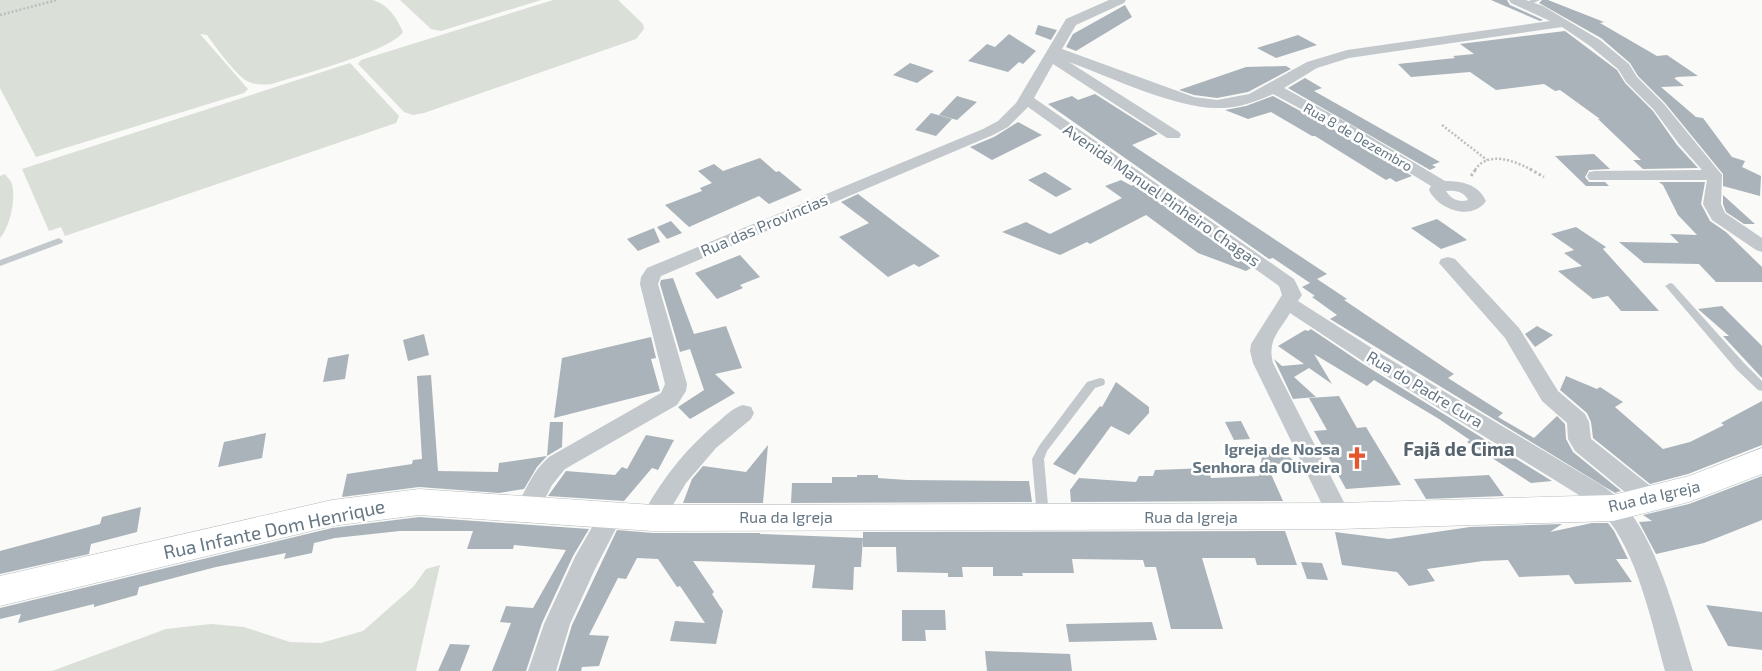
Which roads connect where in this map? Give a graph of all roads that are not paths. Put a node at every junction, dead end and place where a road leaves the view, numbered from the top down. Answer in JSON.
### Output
{"nodes":[{"id":1,"x":1120,"y":0,"type":"edge"},
{"id":2,"x":1526,"y":1,"type":"edge"},
{"id":3,"x":1564,"y":23,"type":"junction"},
{"id":4,"x":1052,"y":53,"type":"junction"},
{"id":5,"x":1273,"y":88,"type":"junction"},
{"id":6,"x":1026,"y":99,"type":"junction"},
{"id":7,"x":1173,"y":135,"type":"dead end"},
{"id":8,"x":1714,"y":175,"type":"junction"},
{"id":9,"x":1595,"y":176,"type":"dead end"},
{"id":10,"x":1448,"y":186,"type":"road end"},
{"id":11,"x":59,"y":242,"type":"dead end"},
{"id":12,"x":1762,"y":246,"type":"edge"},
{"id":13,"x":0,"y":263,"type":"edge"},
{"id":14,"x":1448,"y":264,"type":"dead end"},
{"id":15,"x":1670,"y":286,"type":"dead end"},
{"id":16,"x":1290,"y":299,"type":"junction"},
{"id":17,"x":1100,"y":382,"type":"dead end"},
{"id":18,"x":1762,"y":387,"type":"edge"},
{"id":19,"x":743,"y":413,"type":"dead end"},
{"id":20,"x":1762,"y":460,"type":"edge"},
{"id":21,"x":1651,"y":500,"type":"junction"},
{"id":22,"x":528,"y":508,"type":"junction"},
{"id":23,"x":1613,"y":508,"type":"junction"},
{"id":24,"x":611,"y":515,"type":"junction"},
{"id":25,"x":1339,"y":516,"type":"junction"},
{"id":26,"x":1043,"y":517,"type":"junction"},
{"id":27,"x":653,"y":518,"type":"junction"},
{"id":28,"x":0,"y":591,"type":"edge"},
{"id":29,"x":542,"y":671,"type":"edge"},
{"id":30,"x":1679,"y":671,"type":"edge"}],
"edges":[{"from":1,"to":4,"type":"street","name":"Rua das Provincias"},
{"from":2,"to":3,"type":"street"},
{"from":3,"to":5,"type":"street"},
{"from":3,"to":8,"type":"street"},
{"from":4,"to":5,"type":"street"},
{"from":4,"to":6,"type":"street","name":"Rua das Provincias"},
{"from":4,"to":7,"type":"street"},
{"from":5,"to":10,"type":"street","name":"Rua 8 de Dezembro"},
{"from":6,"to":16,"type":"street","name":"Avenida Manuel Pinheiro Chagas"},
{"from":6,"to":22,"type":"street","name":"Rua das Provincias"},
{"from":8,"to":9,"type":"street"},
{"from":8,"to":12,"type":"street"},
{"from":11,"to":13,"type":"lane"},
{"from":14,"to":21,"type":"street"},
{"from":15,"to":18,"type":"lane"},
{"from":16,"to":23,"type":"street","name":"Rua do Padre Cura"},
{"from":16,"to":25,"type":"street"},
{"from":17,"to":26,"type":"lane"},
{"from":19,"to":27,"type":"street"},
{"from":20,"to":21,"type":"street","name":"Rua da Igreja"},
{"from":21,"to":23,"type":"street","name":"Rua da Igreja"},
{"from":22,"to":24,"type":"street","name":"Rua Infante Dom Henrique"},
{"from":22,"to":28,"type":"street","name":"Rua Infante Dom Henrique"},
{"from":23,"to":25,"type":"street","name":"Rua da Igreja"},
{"from":23,"to":30,"type":"street","name":"Rua do Padre Cura"},
{"from":24,"to":27,"type":"street","name":"Rua da Igreja"},
{"from":24,"to":29,"type":"street"},
{"from":25,"to":26,"type":"street","name":"Rua da Igreja"},
{"from":26,"to":27,"type":"street","name":"Rua da Igreja"}]}
